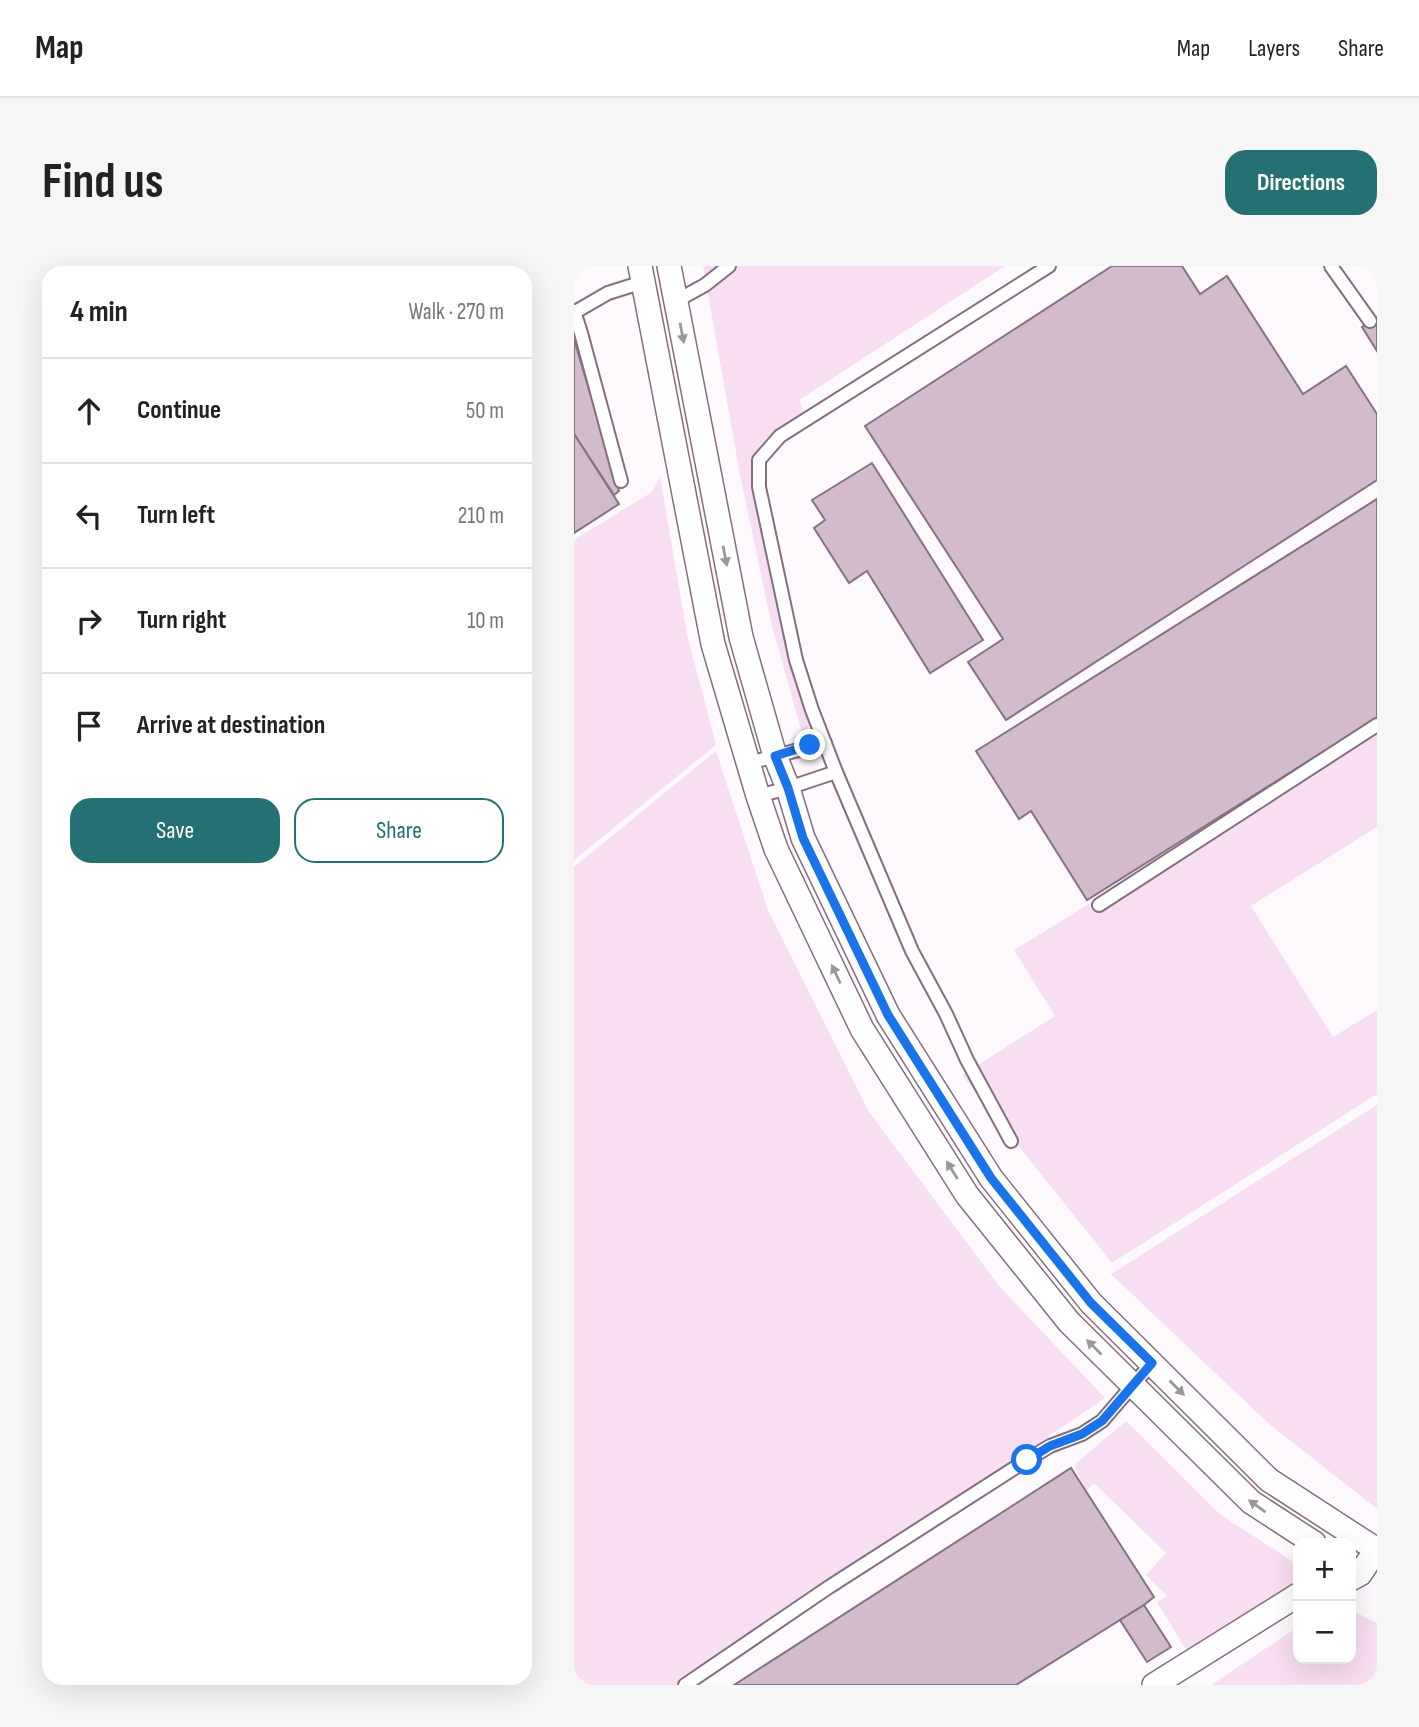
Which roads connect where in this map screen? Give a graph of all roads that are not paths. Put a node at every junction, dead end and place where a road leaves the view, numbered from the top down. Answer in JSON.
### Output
{"nodes":[{"id":1,"x":669,"y":266,"type":"edge"},
{"id":2,"x":729,"y":266,"type":"edge"},
{"id":3,"x":1049,"y":266,"type":"edge"},
{"id":4,"x":1331,"y":266,"type":"edge"},
{"id":5,"x":642,"y":274,"type":"edge"},
{"id":6,"x":676,"y":301,"type":"junction"},
{"id":7,"x":574,"y":311,"type":"edge"},
{"id":8,"x":1370,"y":321,"type":"dead end"},
{"id":9,"x":621,"y":481,"type":"dead end"},
{"id":10,"x":1377,"y":725,"type":"edge"},
{"id":11,"x":825,"y":743,"type":"junction"},
{"id":12,"x":775,"y":756,"type":"junction"},
{"id":13,"x":748,"y":763,"type":"junction"},
{"id":14,"x":835,"y":772,"type":"junction"},
{"id":15,"x":788,"y":788,"type":"junction"},
{"id":16,"x":758,"y":796,"type":"junction"},
{"id":17,"x":1099,"y":905,"type":"dead end"},
{"id":18,"x":1011,"y":1141,"type":"dead end"},
{"id":19,"x":1152,"y":1363,"type":"junction"},
{"id":20,"x":1132,"y":1386,"type":"junction"},
{"id":21,"x":1306,"y":1538,"type":"edge"},
{"id":22,"x":1363,"y":1563,"type":"edge"},
{"id":23,"x":1293,"y":1598,"type":"edge"},
{"id":24,"x":1293,"y":1615,"type":"edge"},
{"id":25,"x":685,"y":1685,"type":"edge"},
{"id":26,"x":1154,"y":1685,"type":"edge"},
{"id":27,"x":1182,"y":1685,"type":"edge"}],
"edges":[{"from":1,"to":6,"type":"street"},
{"from":2,"to":6,"type":"lane"},
{"from":3,"to":11,"type":"lane"},
{"from":4,"to":8,"type":"lane"},
{"from":5,"to":7,"type":"lane"},
{"from":5,"to":13,"type":"street"},
{"from":6,"to":12,"type":"street","one_way":true},
{"from":7,"to":9,"type":"lane"},
{"from":10,"to":17,"type":"lane"},
{"from":11,"to":12,"type":"lane"},
{"from":11,"to":14,"type":"lane"},
{"from":12,"to":13,"type":"lane"},
{"from":12,"to":15,"type":"street"},
{"from":13,"to":16,"type":"street"},
{"from":14,"to":15,"type":"lane"},
{"from":14,"to":18,"type":"lane"},
{"from":15,"to":16,"type":"lane"},
{"from":15,"to":19,"type":"street"},
{"from":20,"to":16,"type":"street","one_way":true},
{"from":19,"to":20,"type":"lane"},
{"from":19,"to":22,"type":"street","one_way":true},
{"from":21,"to":20,"type":"street","one_way":true},
{"from":20,"to":25,"type":"lane"},
{"from":23,"to":26,"type":"street"},
{"from":24,"to":27,"type":"street"}]}
